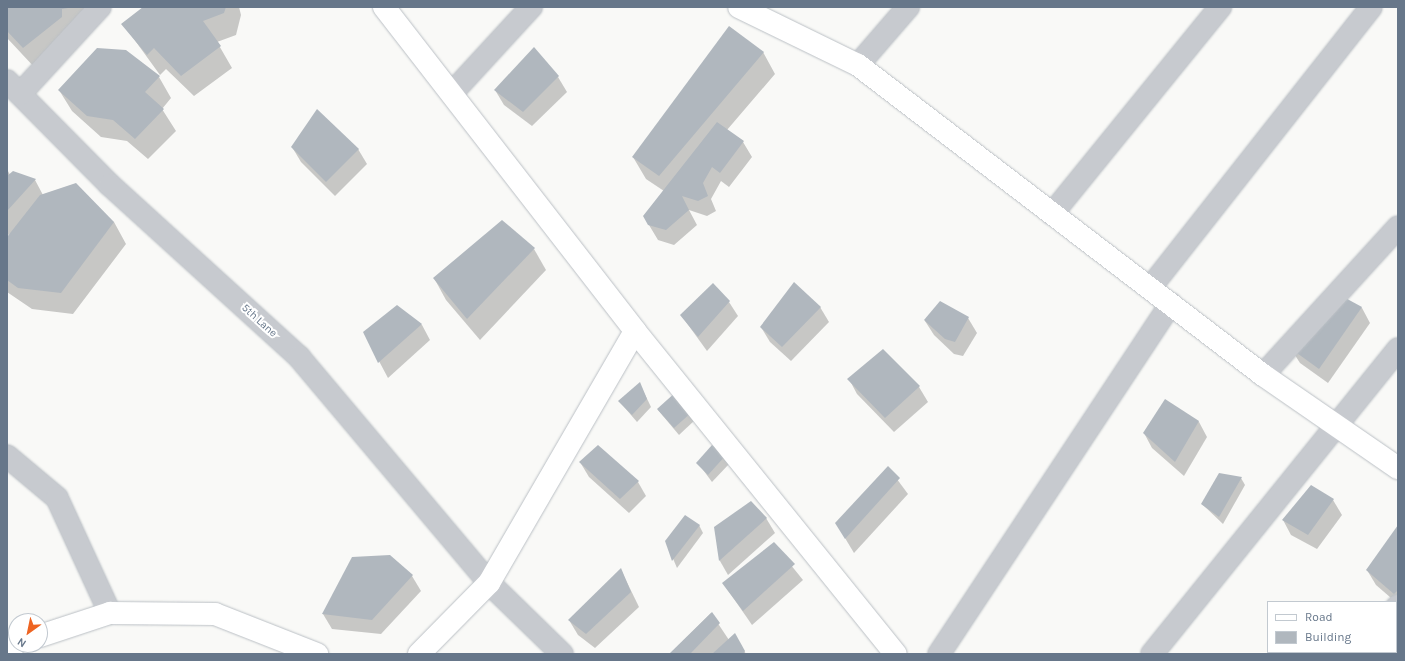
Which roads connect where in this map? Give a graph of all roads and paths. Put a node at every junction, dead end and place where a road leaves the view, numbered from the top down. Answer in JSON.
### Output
{"nodes":[{"id":1,"x":100,"y":7,"type":"edge"},
{"id":2,"x":384,"y":7,"type":"edge"},
{"id":3,"x":531,"y":7,"type":"edge"},
{"id":4,"x":739,"y":7,"type":"edge"},
{"id":5,"x":908,"y":7,"type":"edge"},
{"id":6,"x":1220,"y":7,"type":"edge"},
{"id":7,"x":1371,"y":7,"type":"edge"},
{"id":8,"x":858,"y":65,"type":"junction"},
{"id":9,"x":13,"y":87,"type":"edge"},
{"id":10,"x":452,"y":93,"type":"junction"},
{"id":11,"x":1052,"y":214,"type":"junction"},
{"id":12,"x":1398,"y":227,"type":"edge"},
{"id":13,"x":1150,"y":288,"type":"junction"},
{"id":14,"x":1171,"y":304,"type":"junction"},
{"id":15,"x":635,"y":331,"type":"junction"},
{"id":16,"x":1398,"y":349,"type":"edge"},
{"id":17,"x":1263,"y":375,"type":"junction"},
{"id":18,"x":1336,"y":423,"type":"junction"},
{"id":19,"x":7,"y":456,"type":"edge"},
{"id":20,"x":1398,"y":468,"type":"edge"},
{"id":21,"x":489,"y":583,"type":"junction"},
{"id":22,"x":110,"y":612,"type":"junction"},
{"id":23,"x":48,"y":633,"type":"edge"},
{"id":24,"x":317,"y":654,"type":"edge"},
{"id":25,"x":419,"y":654,"type":"edge"},
{"id":26,"x":562,"y":654,"type":"edge"},
{"id":27,"x":896,"y":654,"type":"edge"},
{"id":28,"x":939,"y":654,"type":"edge"},
{"id":29,"x":1152,"y":654,"type":"edge"}],
"edges":[{"from":1,"to":9,"type":"street"},
{"from":2,"to":10,"type":"street"},
{"from":3,"to":10,"type":"street"},
{"from":4,"to":8,"type":"street"},
{"from":5,"to":8,"type":"street"},
{"from":6,"to":11,"type":"street"},
{"from":7,"to":13,"type":"street"},
{"from":8,"to":11,"type":"street"},
{"from":9,"to":21,"type":"street","name":"5th Lane"},
{"from":10,"to":15,"type":"street"},
{"from":11,"to":13,"type":"street"},
{"from":12,"to":17,"type":"street"},
{"from":13,"to":14,"type":"street"},
{"from":14,"to":17,"type":"street"},
{"from":14,"to":28,"type":"street"},
{"from":15,"to":21,"type":"street"},
{"from":15,"to":27,"type":"street"},
{"from":16,"to":18,"type":"street"},
{"from":17,"to":18,"type":"street"},
{"from":18,"to":20,"type":"street"},
{"from":18,"to":29,"type":"street"},
{"from":19,"to":22,"type":"street"},
{"from":21,"to":25,"type":"street"},
{"from":21,"to":26,"type":"street","name":"5th Lane"},
{"from":22,"to":23,"type":"street"},
{"from":22,"to":24,"type":"street"}]}
